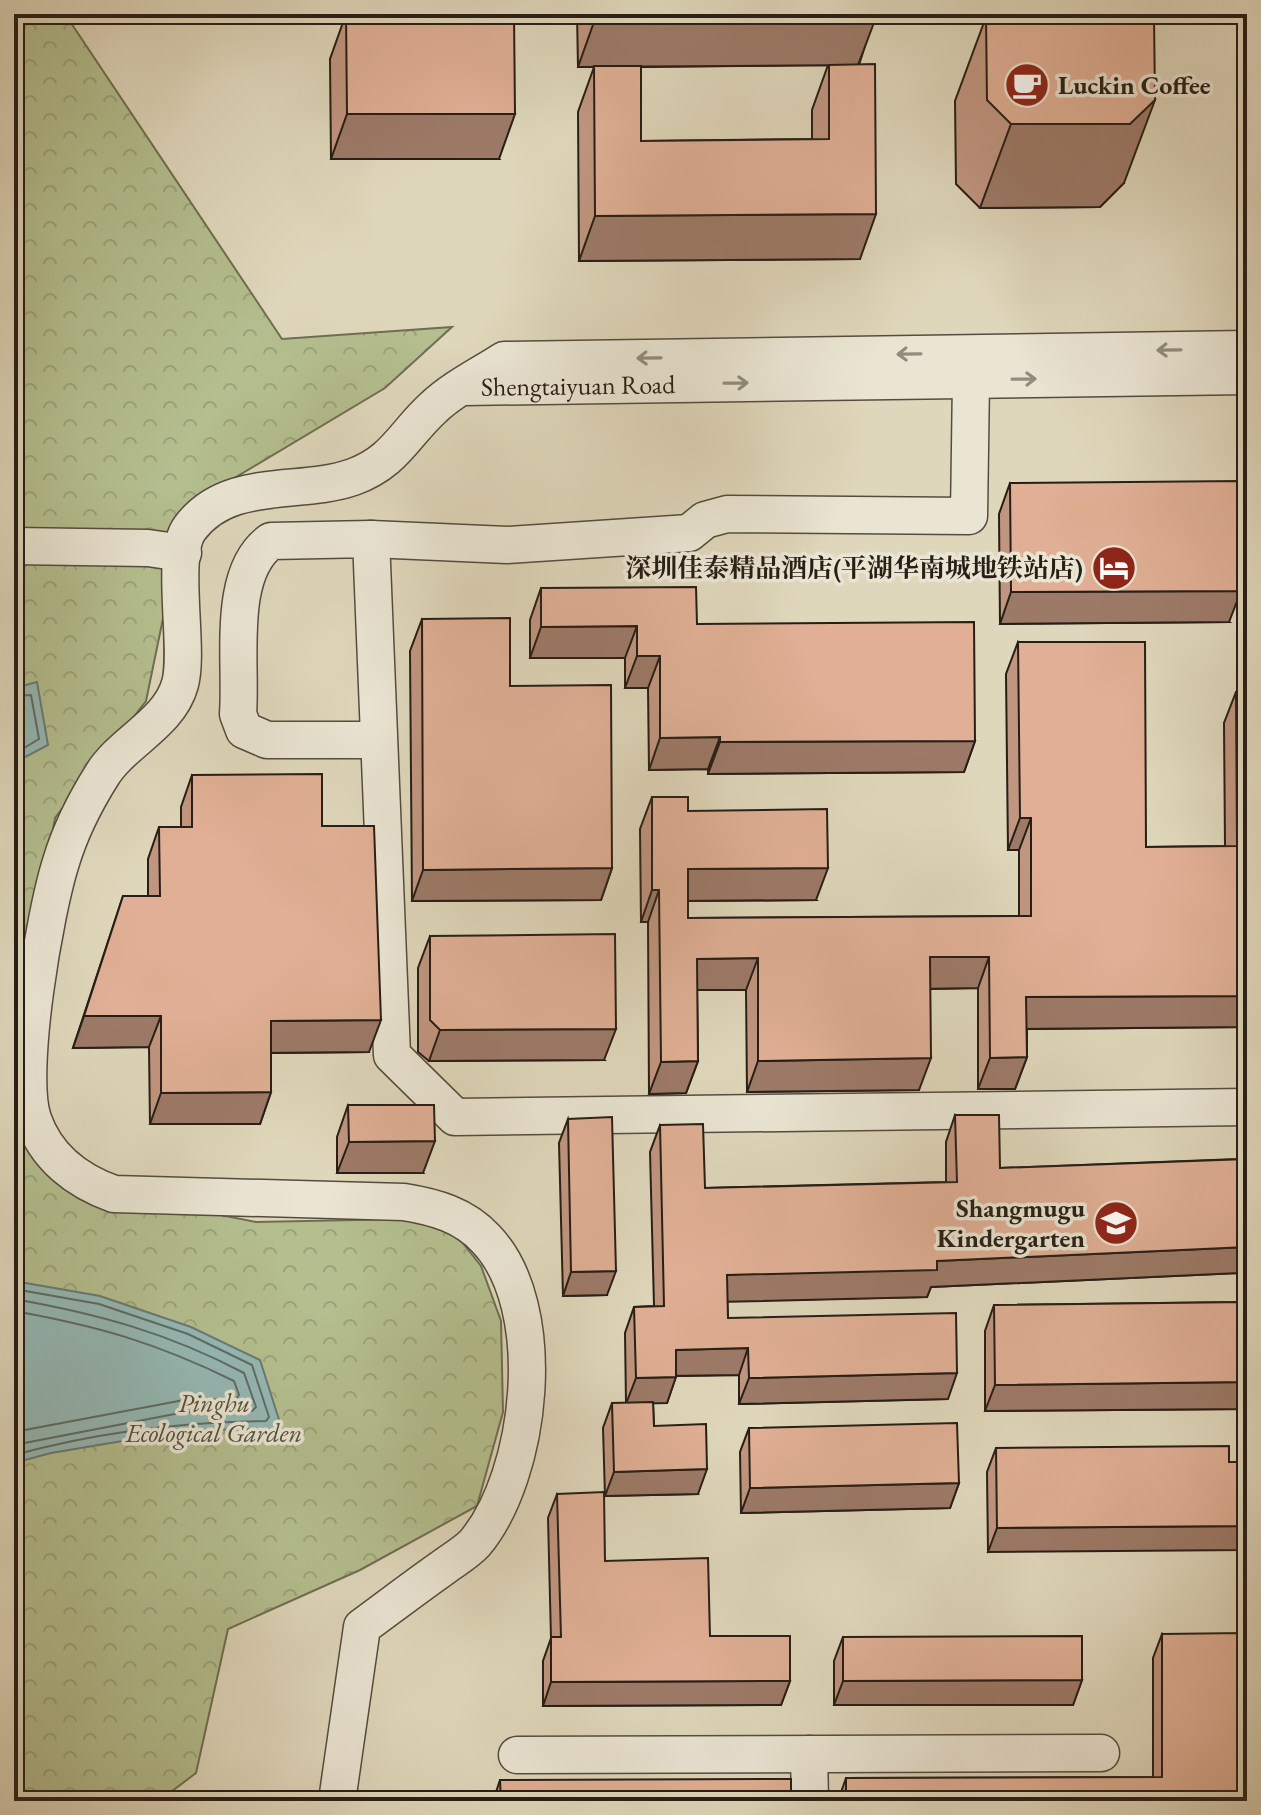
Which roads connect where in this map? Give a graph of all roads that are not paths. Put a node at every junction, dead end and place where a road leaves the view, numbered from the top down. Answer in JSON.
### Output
{"nodes":[{"id":1,"x":1247,"y":349,"type":"edge"},
{"id":2,"x":1247,"y":376,"type":"edge"},
{"id":3,"x":971,"y":380,"type":"junction"},
{"id":4,"x":462,"y":387,"type":"junction"},
{"id":5,"x":371,"y":539,"type":"junction"},
{"id":6,"x":14,"y":546,"type":"edge"},
{"id":7,"x":183,"y":553,"type":"junction"},
{"id":8,"x":378,"y":740,"type":"junction"},
{"id":9,"x":1247,"y":1107,"type":"edge"},
{"id":10,"x":1101,"y":1753,"type":"dead end"},
{"id":11,"x":809,"y":1754,"type":"junction"},
{"id":12,"x":517,"y":1755,"type":"dead end"},
{"id":13,"x":337,"y":1801,"type":"edge"},
{"id":14,"x":810,"y":1801,"type":"edge"}],
"edges":[{"from":1,"to":4,"type":"street","name":"Shengtaiyuan Road","one_way":true},
{"from":3,"to":2,"type":"street","name":"Shengtaiyuan Road","one_way":true},
{"from":4,"to":3,"type":"street","name":"Shengtaiyuan Road","one_way":true},
{"from":3,"to":5,"type":"street"},
{"from":4,"to":7,"type":"street"},
{"from":5,"to":8,"type":"street"},
{"from":5,"to":8,"type":"street"},
{"from":6,"to":7,"type":"street"},
{"from":7,"to":13,"type":"street"},
{"from":8,"to":9,"type":"street"},
{"from":10,"to":11,"type":"street"},
{"from":11,"to":12,"type":"street"},
{"from":11,"to":14,"type":"street"}]}
